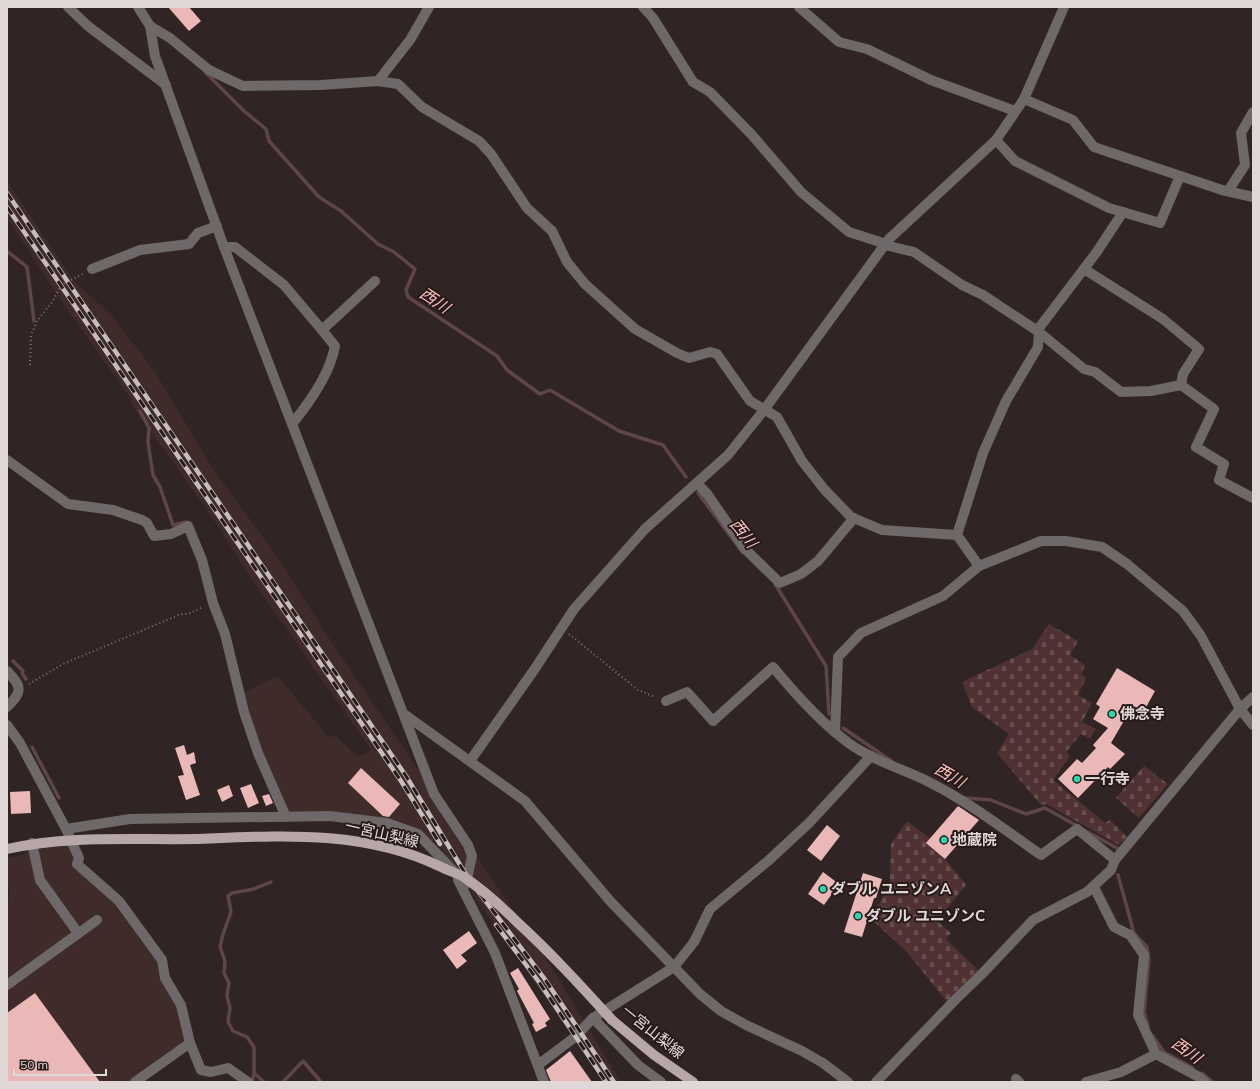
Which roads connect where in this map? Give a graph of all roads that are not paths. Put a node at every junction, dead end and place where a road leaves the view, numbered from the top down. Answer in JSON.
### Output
{"nodes":[{"id":1,"x":68,"y":7,"type":"edge"},
{"id":2,"x":138,"y":7,"type":"edge"},
{"id":3,"x":430,"y":7,"type":"edge"},
{"id":4,"x":643,"y":7,"type":"edge"},
{"id":5,"x":799,"y":7,"type":"edge"},
{"id":6,"x":1064,"y":7,"type":"edge"},
{"id":7,"x":150,"y":26,"type":"junction"},
{"id":8,"x":378,"y":81,"type":"junction"},
{"id":9,"x":166,"y":85,"type":"junction"},
{"id":10,"x":1024,"y":99,"type":"junction"},
{"id":11,"x":1015,"y":111,"type":"junction"},
{"id":12,"x":1253,"y":112,"type":"edge"},
{"id":13,"x":996,"y":140,"type":"junction"},
{"id":14,"x":1180,"y":176,"type":"junction"},
{"id":15,"x":1228,"y":191,"type":"junction"},
{"id":16,"x":1253,"y":197,"type":"edge"},
{"id":17,"x":1123,"y":212,"type":"junction"},
{"id":18,"x":217,"y":226,"type":"junction"},
{"id":19,"x":885,"y":245,"type":"junction"},
{"id":20,"x":224,"y":247,"type":"junction"},
{"id":21,"x":92,"y":269,"type":"road end"},
{"id":22,"x":1084,"y":269,"type":"junction"},
{"id":23,"x":375,"y":281,"type":"dead end"},
{"id":24,"x":322,"y":330,"type":"junction"},
{"id":25,"x":1039,"y":332,"type":"junction"},
{"id":26,"x":1181,"y":385,"type":"junction"},
{"id":27,"x":764,"y":410,"type":"junction"},
{"id":28,"x":292,"y":424,"type":"junction"},
{"id":29,"x":7,"y":460,"type":"edge"},
{"id":30,"x":697,"y":483,"type":"junction"},
{"id":31,"x":1253,"y":498,"type":"edge"},
{"id":32,"x":854,"y":518,"type":"junction"},
{"id":33,"x":957,"y":535,"type":"junction"},
{"id":34,"x":979,"y":566,"type":"junction"},
{"id":35,"x":7,"y":670,"type":"edge"},
{"id":36,"x":1253,"y":697,"type":"edge"},
{"id":37,"x":666,"y":701,"type":"road end"},
{"id":38,"x":7,"y":707,"type":"edge"},
{"id":39,"x":1240,"y":708,"type":"junction"},
{"id":40,"x":404,"y":714,"type":"junction"},
{"id":41,"x":7,"y":725,"type":"edge"},
{"id":42,"x":1253,"y":725,"type":"edge"},
{"id":43,"x":835,"y":732,"type":"junction"},
{"id":44,"x":872,"y":756,"type":"junction"},
{"id":45,"x":470,"y":761,"type":"junction"},
{"id":46,"x":286,"y":817,"type":"junction"},
{"id":47,"x":63,"y":825,"type":"junction"},
{"id":48,"x":71,"y":840,"type":"junction"},
{"id":49,"x":32,"y":843,"type":"junction"},
{"id":50,"x":7,"y":849,"type":"edge"},
{"id":51,"x":1115,"y":860,"type":"junction"},
{"id":52,"x":455,"y":874,"type":"junction"},
{"id":53,"x":1094,"y":887,"type":"junction"},
{"id":54,"x":97,"y":920,"type":"dead end"},
{"id":55,"x":78,"y":933,"type":"junction"},
{"id":56,"x":674,"y":967,"type":"junction"},
{"id":57,"x":7,"y":985,"type":"edge"},
{"id":58,"x":593,"y":1018,"type":"junction"},
{"id":59,"x":190,"y":1043,"type":"junction"},
{"id":60,"x":1156,"y":1054,"type":"junction"},
{"id":61,"x":538,"y":1065,"type":"junction"},
{"id":62,"x":1121,"y":1072,"type":"junction"},
{"id":63,"x":540,"y":1080,"type":"edge"},
{"id":64,"x":135,"y":1082,"type":"edge"},
{"id":65,"x":248,"y":1082,"type":"edge"},
{"id":66,"x":661,"y":1082,"type":"edge"},
{"id":67,"x":693,"y":1082,"type":"edge"},
{"id":68,"x":848,"y":1082,"type":"edge"},
{"id":69,"x":876,"y":1082,"type":"edge"},
{"id":70,"x":1086,"y":1082,"type":"edge"},
{"id":71,"x":1125,"y":1082,"type":"edge"},
{"id":72,"x":1205,"y":1082,"type":"edge"}],
"edges":[{"from":1,"to":9,"type":"street"},
{"from":2,"to":7,"type":"street"},
{"from":3,"to":8,"type":"street"},
{"from":4,"to":19,"type":"street"},
{"from":5,"to":11,"type":"street"},
{"from":6,"to":10,"type":"street"},
{"from":7,"to":8,"type":"street"},
{"from":7,"to":9,"type":"street"},
{"from":8,"to":27,"type":"street"},
{"from":9,"to":18,"type":"street"},
{"from":10,"to":11,"type":"street"},
{"from":10,"to":14,"type":"street"},
{"from":11,"to":13,"type":"street"},
{"from":12,"to":15,"type":"street"},
{"from":13,"to":17,"type":"street"},
{"from":13,"to":19,"type":"street"},
{"from":14,"to":15,"type":"street"},
{"from":14,"to":17,"type":"street"},
{"from":15,"to":16,"type":"street"},
{"from":17,"to":22,"type":"street"},
{"from":18,"to":20,"type":"street"},
{"from":18,"to":21,"type":"street"},
{"from":19,"to":25,"type":"street"},
{"from":19,"to":27,"type":"street"},
{"from":20,"to":24,"type":"street"},
{"from":20,"to":28,"type":"street"},
{"from":22,"to":25,"type":"street"},
{"from":22,"to":26,"type":"street"},
{"from":23,"to":24,"type":"street"},
{"from":24,"to":28,"type":"street"},
{"from":25,"to":26,"type":"street"},
{"from":25,"to":33,"type":"street"},
{"from":26,"to":31,"type":"street"},
{"from":27,"to":30,"type":"street"},
{"from":27,"to":32,"type":"street"},
{"from":28,"to":40,"type":"street"},
{"from":29,"to":46,"type":"street"},
{"from":30,"to":32,"type":"street"},
{"from":30,"to":45,"type":"street"},
{"from":32,"to":33,"type":"street"},
{"from":33,"to":34,"type":"street"},
{"from":34,"to":39,"type":"street"},
{"from":34,"to":43,"type":"street"},
{"from":35,"to":38,"type":"street"},
{"from":36,"to":39,"type":"street"},
{"from":37,"to":43,"type":"street"},
{"from":39,"to":42,"type":"street"},
{"from":39,"to":51,"type":"street"},
{"from":40,"to":45,"type":"street"},
{"from":40,"to":52,"type":"street"},
{"from":41,"to":47,"type":"street"},
{"from":43,"to":44,"type":"street"},
{"from":44,"to":51,"type":"street"},
{"from":44,"to":56,"type":"street"},
{"from":45,"to":56,"type":"street"},
{"from":46,"to":47,"type":"street"},
{"from":46,"to":52,"type":"street"},
{"from":47,"to":48,"type":"street"},
{"from":48,"to":49,"type":"main road","name":"一宮山梨線"},
{"from":48,"to":59,"type":"street"},
{"from":48,"to":67,"type":"main road","name":"一宮山梨線","bridge":true},
{"from":49,"to":50,"type":"main road","name":"一宮山梨線"},
{"from":49,"to":55,"type":"street"},
{"from":51,"to":53,"type":"street"},
{"from":52,"to":61,"type":"street"},
{"from":53,"to":60,"type":"street"},
{"from":53,"to":69,"type":"street"},
{"from":54,"to":55,"type":"street"},
{"from":55,"to":57,"type":"street"},
{"from":56,"to":58,"type":"street"},
{"from":56,"to":68,"type":"street"},
{"from":58,"to":61,"type":"street"},
{"from":58,"to":66,"type":"street"},
{"from":59,"to":64,"type":"street"},
{"from":59,"to":65,"type":"street"},
{"from":60,"to":62,"type":"street"},
{"from":60,"to":72,"type":"street"},
{"from":61,"to":63,"type":"street"},
{"from":62,"to":70,"type":"street"},
{"from":62,"to":71,"type":"street"}]}
